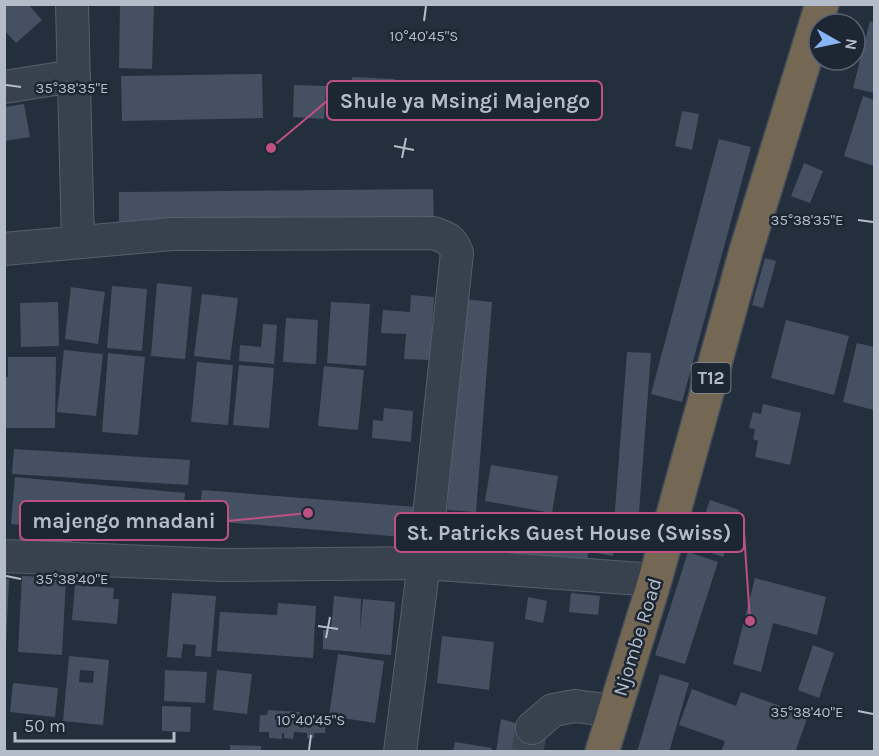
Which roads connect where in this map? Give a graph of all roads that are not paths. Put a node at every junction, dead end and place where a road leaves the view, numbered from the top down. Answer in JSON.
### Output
{"nodes":[{"id":1,"x":72,"y":4,"type":"edge"},
{"id":2,"x":822,"y":4,"type":"edge"},
{"id":3,"x":74,"y":76,"type":"junction"},
{"id":4,"x":4,"y":87,"type":"edge"},
{"id":5,"x":78,"y":241,"type":"junction"},
{"id":6,"x":4,"y":249,"type":"edge"},
{"id":7,"x":4,"y":556,"type":"edge"},
{"id":8,"x":424,"y":563,"type":"junction"},
{"id":9,"x":655,"y":580,"type":"junction"},
{"id":10,"x":614,"y":711,"type":"junction"},
{"id":11,"x":532,"y":728,"type":"tunnel mouth"},
{"id":12,"x":400,"y":752,"type":"edge"},
{"id":13,"x":602,"y":752,"type":"edge"}],
"edges":[{"from":1,"to":3,"type":"street"},
{"from":2,"to":9,"type":"highway","name":"Njombe Road","number":"T12"},
{"from":3,"to":4,"type":"street"},
{"from":3,"to":5,"type":"street"},
{"from":5,"to":6,"type":"street"},
{"from":5,"to":8,"type":"street"},
{"from":7,"to":8,"type":"street"},
{"from":8,"to":9,"type":"street"},
{"from":8,"to":12,"type":"street"},
{"from":9,"to":10,"type":"highway","name":"Njombe Road","number":"T12"},
{"from":10,"to":11,"type":"street"},
{"from":10,"to":13,"type":"highway","name":"Njombe Road","number":"T12"}]}
